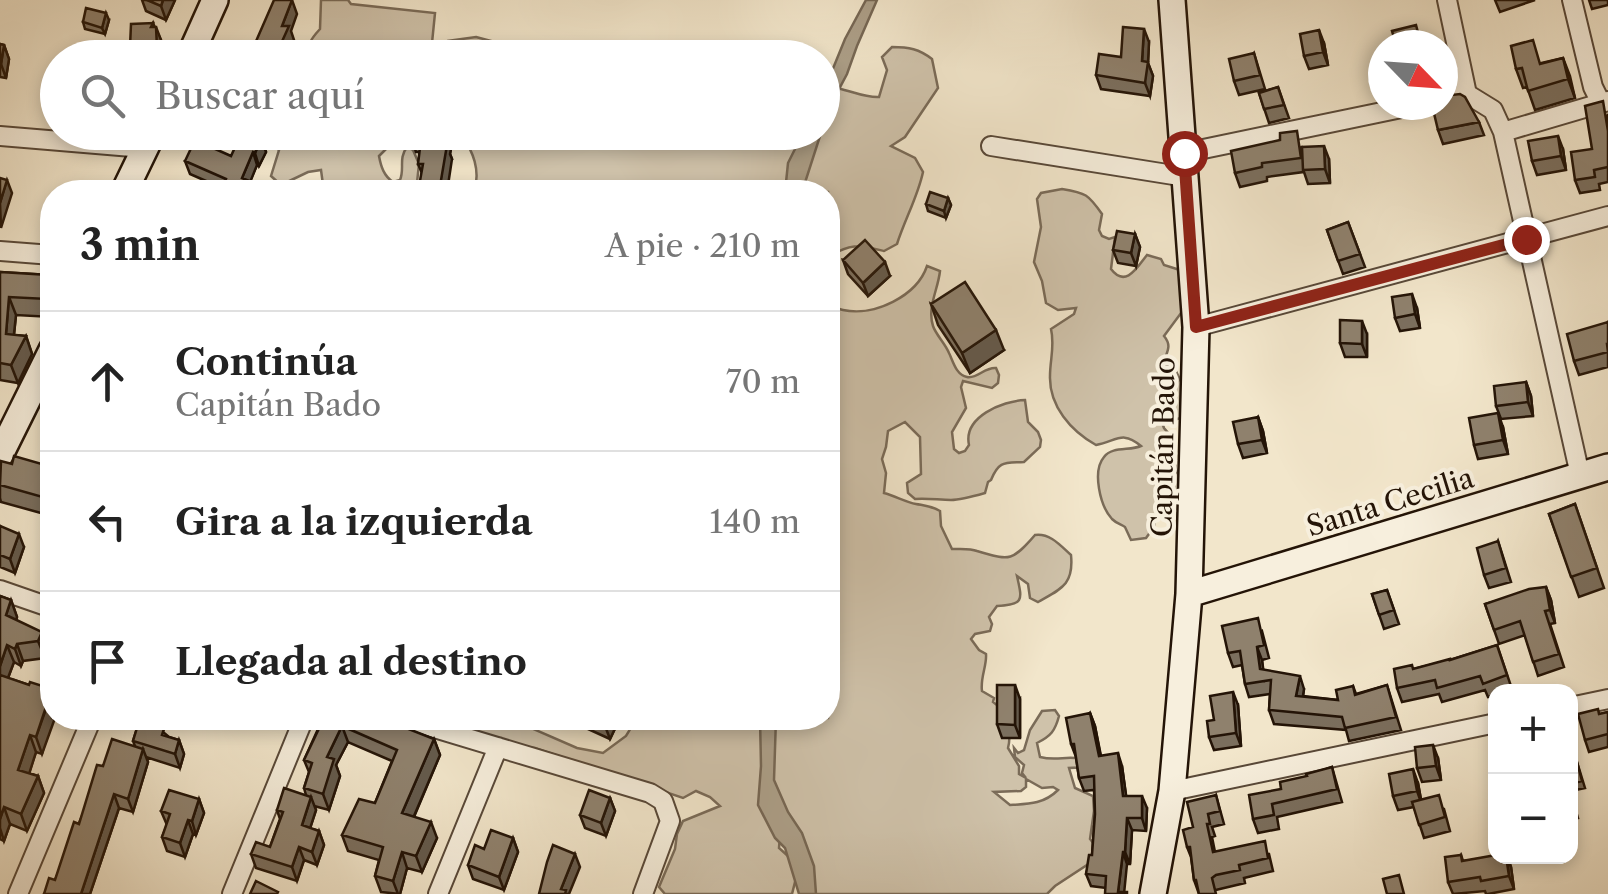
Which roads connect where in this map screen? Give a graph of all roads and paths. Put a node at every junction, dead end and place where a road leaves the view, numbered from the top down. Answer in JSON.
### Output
{"nodes":[{"id":1,"x":216,"y":0,"type":"edge"},
{"id":2,"x":1172,"y":0,"type":"edge"},
{"id":3,"x":1448,"y":0,"type":"edge"},
{"id":4,"x":1572,"y":0,"type":"edge"},
{"id":5,"x":197,"y":40,"type":"edge"},
{"id":6,"x":1467,"y":94,"type":"junction"},
{"id":7,"x":1458,"y":96,"type":"edge"},
{"id":8,"x":1605,"y":102,"type":"edge"},
{"id":9,"x":1368,"y":117,"type":"edge"},
{"id":10,"x":1504,"y":132,"type":"junction"},
{"id":11,"x":0,"y":136,"type":"edge"},
{"id":12,"x":40,"y":137,"type":"edge"},
{"id":13,"x":991,"y":146,"type":"dead end"},
{"id":14,"x":143,"y":150,"type":"edge"},
{"id":15,"x":1185,"y":165,"type":"junction"},
{"id":16,"x":130,"y":180,"type":"edge"},
{"id":17,"x":1608,"y":216,"type":"edge"},
{"id":18,"x":1526,"y":239,"type":"junction"},
{"id":19,"x":0,"y":251,"type":"edge"},
{"id":20,"x":40,"y":254,"type":"edge"},
{"id":21,"x":1196,"y":327,"type":"junction"},
{"id":22,"x":40,"y":370,"type":"edge"},
{"id":23,"x":9,"y":423,"type":"edge"},
{"id":24,"x":0,"y":454,"type":"edge"},
{"id":25,"x":1608,"y":467,"type":"edge"},
{"id":26,"x":1580,"y":476,"type":"junction"},
{"id":27,"x":0,"y":590,"type":"edge"},
{"id":28,"x":1189,"y":594,"type":"junction"},
{"id":29,"x":40,"y":604,"type":"edge"},
{"id":30,"x":1608,"y":699,"type":"edge"},
{"id":31,"x":1578,"y":705,"type":"edge"},
{"id":32,"x":1488,"y":724,"type":"edge"},
{"id":33,"x":87,"y":730,"type":"edge"},
{"id":34,"x":299,"y":730,"type":"edge"},
{"id":35,"x":441,"y":730,"type":"edge"},
{"id":36,"x":498,"y":747,"type":"junction"},
{"id":37,"x":1172,"y":791,"type":"junction"},
{"id":38,"x":18,"y":894,"type":"edge"},
{"id":39,"x":232,"y":894,"type":"edge"},
{"id":40,"x":438,"y":894,"type":"edge"},
{"id":41,"x":643,"y":894,"type":"edge"},
{"id":42,"x":1153,"y":894,"type":"edge"}],
"edges":[{"from":1,"to":5,"type":"street"},
{"from":2,"to":15,"type":"street","name":"Capitán Bado"},
{"from":3,"to":6,"type":"street"},
{"from":4,"to":8,"type":"street"},
{"from":6,"to":7,"type":"street"},
{"from":6,"to":10,"type":"street"},
{"from":8,"to":10,"type":"street"},
{"from":9,"to":15,"type":"street"},
{"from":10,"to":18,"type":"street"},
{"from":11,"to":12,"type":"street"},
{"from":13,"to":15,"type":"street"},
{"from":14,"to":16,"type":"street"},
{"from":15,"to":21,"type":"street","name":"Capitán Bado"},
{"from":17,"to":18,"type":"street"},
{"from":18,"to":21,"type":"street"},
{"from":18,"to":26,"type":"street"},
{"from":19,"to":20,"type":"street"},
{"from":21,"to":28,"type":"street","name":"Capitán Bado"},
{"from":22,"to":23,"type":"street"},
{"from":23,"to":24,"type":"street"},
{"from":25,"to":26,"type":"street","name":"Santa Cecilia"},
{"from":26,"to":28,"type":"street","name":"Santa Cecilia"},
{"from":27,"to":29,"type":"street"},
{"from":28,"to":37,"type":"street","name":"Capitán Bado"},
{"from":30,"to":31,"type":"street"},
{"from":32,"to":37,"type":"street"},
{"from":33,"to":38,"type":"street"},
{"from":34,"to":39,"type":"street"},
{"from":35,"to":36,"type":"street"},
{"from":36,"to":40,"type":"street"},
{"from":36,"to":41,"type":"street"},
{"from":37,"to":42,"type":"street","name":"Capitán Bado"}]}
